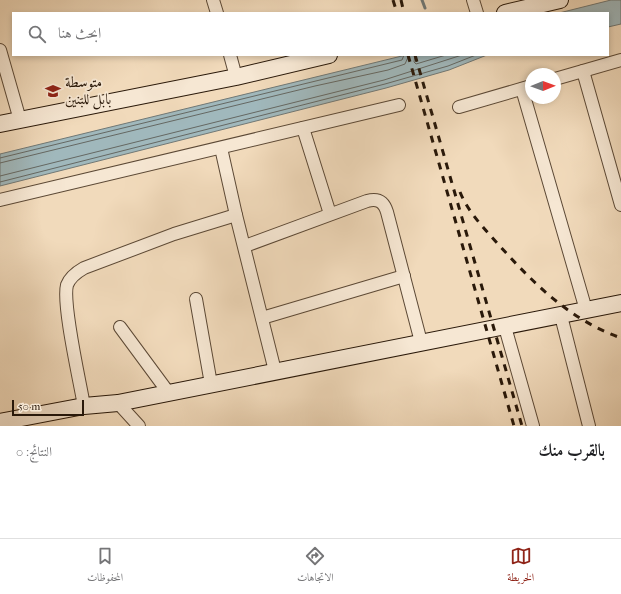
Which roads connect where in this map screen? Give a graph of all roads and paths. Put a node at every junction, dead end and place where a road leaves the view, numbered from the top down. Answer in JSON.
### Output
{"nodes":[{"id":1,"x":213,"y":0,"type":"edge"},
{"id":2,"x":473,"y":0,"type":"edge"},
{"id":3,"x":560,"y":0,"type":"edge"},
{"id":4,"x":217,"y":12,"type":"edge"},
{"id":5,"x":477,"y":12,"type":"edge"},
{"id":6,"x":509,"y":12,"type":"edge"},
{"id":7,"x":0,"y":51,"type":"edge"},
{"id":8,"x":230,"y":56,"type":"edge"},
{"id":9,"x":325,"y":56,"type":"edge"},
{"id":10,"x":621,"y":60,"type":"edge"},
{"id":11,"x":583,"y":71,"type":"junction"},
{"id":12,"x":236,"y":77,"type":"junction"},
{"id":13,"x":561,"y":77,"type":"edge"},
{"id":14,"x":525,"y":88,"type":"edge"},
{"id":15,"x":530,"y":104,"type":"edge"},
{"id":16,"x":399,"y":105,"type":"dead end"},
{"id":17,"x":459,"y":108,"type":"dead end"},
{"id":18,"x":20,"y":120,"type":"junction"},
{"id":19,"x":0,"y":124,"type":"edge"},
{"id":20,"x":303,"y":128,"type":"junction"},
{"id":21,"x":221,"y":148,"type":"junction"},
{"id":22,"x":0,"y":200,"type":"edge"},
{"id":23,"x":621,"y":205,"type":"edge"},
{"id":24,"x":330,"y":214,"type":"junction"},
{"id":25,"x":236,"y":215,"type":"junction"},
{"id":26,"x":245,"y":246,"type":"junction"},
{"id":27,"x":404,"y":276,"type":"junction"},
{"id":28,"x":196,"y":299,"type":"dead end"},
{"id":29,"x":621,"y":303,"type":"edge"},
{"id":30,"x":586,"y":310,"type":"junction"},
{"id":31,"x":561,"y":316,"type":"junction"},
{"id":32,"x":262,"y":318,"type":"junction"},
{"id":33,"x":120,"y":327,"type":"dead end"},
{"id":34,"x":505,"y":327,"type":"junction"},
{"id":35,"x":421,"y":342,"type":"junction"},
{"id":36,"x":275,"y":371,"type":"junction"},
{"id":37,"x":211,"y":384,"type":"junction"},
{"id":38,"x":168,"y":392,"type":"junction"},
{"id":39,"x":118,"y":403,"type":"junction"},
{"id":40,"x":84,"y":406,"type":"junction"},
{"id":41,"x":0,"y":422,"type":"edge"},
{"id":42,"x":139,"y":426,"type":"edge"},
{"id":43,"x":533,"y":426,"type":"edge"},
{"id":44,"x":589,"y":426,"type":"edge"}],
"edges":[{"from":1,"to":4,"type":"street"},
{"from":2,"to":5,"type":"street"},
{"from":3,"to":6,"type":"street"},
{"from":7,"to":18,"type":"street"},
{"from":8,"to":12,"type":"street"},
{"from":9,"to":12,"type":"street"},
{"from":10,"to":11,"type":"street"},
{"from":11,"to":13,"type":"street"},
{"from":11,"to":23,"type":"street"},
{"from":12,"to":18,"type":"street"},
{"from":14,"to":17,"type":"street"},
{"from":15,"to":30,"type":"street"},
{"from":16,"to":20,"type":"street"},
{"from":18,"to":19,"type":"street"},
{"from":20,"to":21,"type":"street"},
{"from":20,"to":24,"type":"street"},
{"from":21,"to":22,"type":"street"},
{"from":21,"to":25,"type":"street"},
{"from":24,"to":26,"type":"street"},
{"from":24,"to":27,"type":"street"},
{"from":25,"to":26,"type":"street"},
{"from":25,"to":40,"type":"street"},
{"from":26,"to":32,"type":"street"},
{"from":27,"to":32,"type":"street"},
{"from":27,"to":35,"type":"street"},
{"from":28,"to":37,"type":"street"},
{"from":29,"to":30,"type":"street"},
{"from":30,"to":31,"type":"street"},
{"from":31,"to":34,"type":"street"},
{"from":31,"to":44,"type":"street"},
{"from":32,"to":36,"type":"street"},
{"from":33,"to":38,"type":"street"},
{"from":34,"to":35,"type":"street"},
{"from":34,"to":43,"type":"street"},
{"from":35,"to":36,"type":"street"},
{"from":36,"to":37,"type":"street"},
{"from":37,"to":38,"type":"street"},
{"from":38,"to":39,"type":"street"},
{"from":39,"to":40,"type":"street"},
{"from":39,"to":42,"type":"street"},
{"from":40,"to":41,"type":"street"}]}
